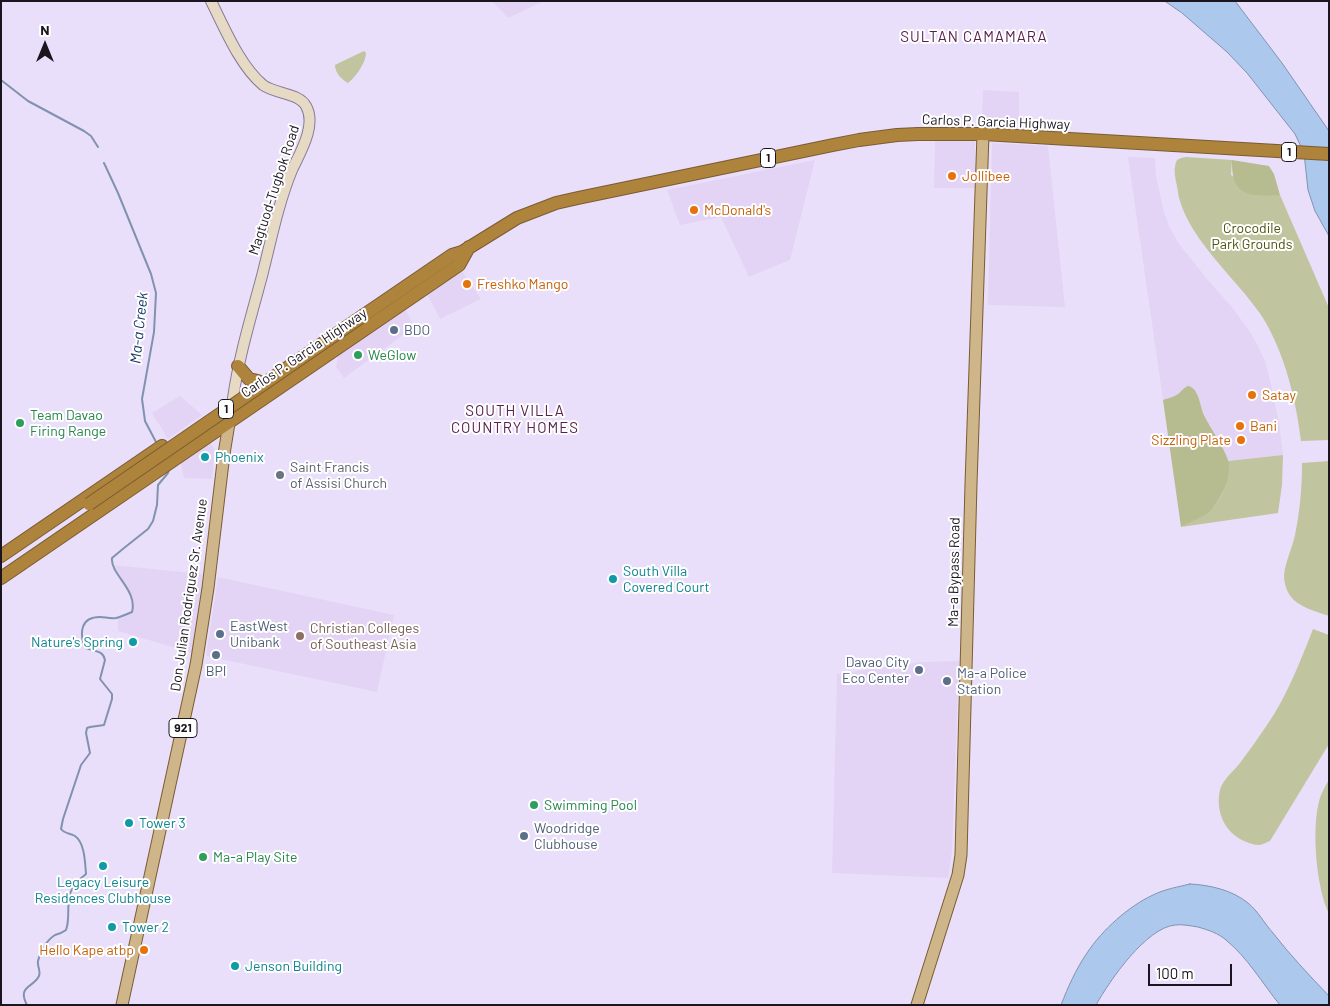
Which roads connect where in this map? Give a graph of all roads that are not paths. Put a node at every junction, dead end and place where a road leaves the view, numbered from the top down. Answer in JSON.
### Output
{"nodes":[{"id":1,"x":211,"y":1,"type":"edge"},
{"id":2,"x":983,"y":134,"type":"junction"},
{"id":3,"x":1329,"y":154,"type":"edge"},
{"id":4,"x":466,"y":250,"type":"junction"},
{"id":5,"x":348,"y":319,"type":"junction"},
{"id":6,"x":359,"y":334,"type":"junction"},
{"id":7,"x":311,"y":344,"type":"junction"},
{"id":8,"x":322,"y":359,"type":"junction"},
{"id":9,"x":287,"y":361,"type":"junction"},
{"id":10,"x":238,"y":366,"type":"junction"},
{"id":11,"x":297,"y":376,"type":"junction"},
{"id":12,"x":258,"y":380,"type":"junction"},
{"id":13,"x":277,"y":390,"type":"junction"},
{"id":14,"x":233,"y":398,"type":"junction"},
{"id":15,"x":260,"y":401,"type":"junction"},
{"id":16,"x":198,"y":422,"type":"junction"},
{"id":17,"x":229,"y":423,"type":"junction"},
{"id":18,"x":175,"y":437,"type":"junction"},
{"id":19,"x":208,"y":437,"type":"junction"},
{"id":20,"x":186,"y":452,"type":"junction"},
{"id":21,"x":151,"y":454,"type":"junction"},
{"id":22,"x":161,"y":469,"type":"junction"},
{"id":23,"x":124,"y":472,"type":"junction"},
{"id":24,"x":134,"y":487,"type":"junction"},
{"id":25,"x":96,"y":492,"type":"junction"},
{"id":26,"x":90,"y":506,"type":"junction"},
{"id":27,"x":106,"y":506,"type":"junction"},
{"id":28,"x":1,"y":556,"type":"edge"},
{"id":29,"x":1,"y":563,"type":"edge"},
{"id":30,"x":1,"y":571,"type":"edge"},
{"id":31,"x":1,"y":578,"type":"edge"},
{"id":32,"x":122,"y":1005,"type":"edge"},
{"id":33,"x":917,"y":1005,"type":"edge"}],
"edges":[{"from":1,"to":10,"type":"main road","name":"Magtuod-Tugbok Road"},
{"from":2,"to":3,"type":"highway","name":"Carlos P. Garcia Highway","number":"1"},
{"from":2,"to":4,"type":"highway","name":"Carlos P. Garcia Highway","number":"1"},
{"from":2,"to":33,"type":"main road","name":"Ma-a Bypass Road"},
{"from":4,"to":5,"type":"highway","name":"Carlos P. Garcia Highway","number":"1"},
{"from":4,"to":6,"type":"highway","name":"Carlos P. Garcia Highway","number":"1"},
{"from":4,"to":26,"type":"highway","name":"Carlos P. Garcia Highway","number":"1","bridge":true},
{"from":5,"to":6,"type":"highway"},
{"from":5,"to":7,"type":"highway","name":"Carlos P. Garcia Highway","number":"1"},
{"from":6,"to":8,"type":"highway","name":"Carlos P. Garcia Highway","number":"1"},
{"from":7,"to":8,"type":"highway"},
{"from":7,"to":9,"type":"highway","name":"Carlos P. Garcia Highway","number":"1"},
{"from":8,"to":11,"type":"highway","name":"Carlos P. Garcia Highway","number":"1"},
{"from":9,"to":11,"type":"highway"},
{"from":9,"to":12,"type":"highway","name":"Carlos P. Garcia Highway","number":"1"},
{"from":10,"to":12,"type":"highway"},
{"from":10,"to":14,"type":"main road","name":"Magtuod-Tugbok Road"},
{"from":11,"to":13,"type":"highway","name":"Carlos P. Garcia Highway","number":"1"},
{"from":12,"to":13,"type":"highway"},
{"from":12,"to":14,"type":"highway","name":"Carlos P. Garcia Highway","number":"1"},
{"from":12,"to":15,"type":"highway"},
{"from":13,"to":15,"type":"highway","name":"Carlos P. Garcia Highway","number":"1"},
{"from":14,"to":16,"type":"highway","name":"Carlos P. Garcia Highway","number":"1"},
{"from":14,"to":17,"type":"main road","name":"Don Julian Rodriguez Sr. Avenue"},
{"from":15,"to":17,"type":"highway","name":"Carlos P. Garcia Highway","number":"1"},
{"from":16,"to":18,"type":"highway","name":"Carlos P. Garcia Highway","number":"1"},
{"from":16,"to":19,"type":"highway"},
{"from":17,"to":19,"type":"highway","name":"Carlos P. Garcia Highway","number":"1"},
{"from":17,"to":32,"type":"main road","name":"Don Julian Rodriguez Sr. Avenue","number":"921"},
{"from":18,"to":20,"type":"highway"},
{"from":18,"to":21,"type":"highway","name":"Carlos P. Garcia Highway","number":"1"},
{"from":19,"to":20,"type":"highway","name":"Carlos P. Garcia Highway","number":"1"},
{"from":20,"to":22,"type":"highway","name":"Carlos P. Garcia Highway","number":"1"},
{"from":21,"to":22,"type":"highway"},
{"from":21,"to":23,"type":"highway","name":"Carlos P. Garcia Highway","number":"1"},
{"from":22,"to":24,"type":"highway","name":"Carlos P. Garcia Highway","number":"1"},
{"from":23,"to":24,"type":"highway"},
{"from":23,"to":25,"type":"highway","name":"Carlos P. Garcia Highway","number":"1"},
{"from":24,"to":27,"type":"highway","name":"Carlos P. Garcia Highway","number":"1"},
{"from":25,"to":27,"type":"highway"},
{"from":25,"to":28,"type":"highway","name":"Carlos P. Garcia Highway","number":"1"},
{"from":26,"to":29,"type":"highway","name":"Carlos P. Garcia Highway","number":"1"},
{"from":26,"to":30,"type":"highway","name":"Carlos P. Garcia Highway","number":"1"},
{"from":27,"to":31,"type":"highway","name":"Carlos P. Garcia Highway","number":"1"}]}
